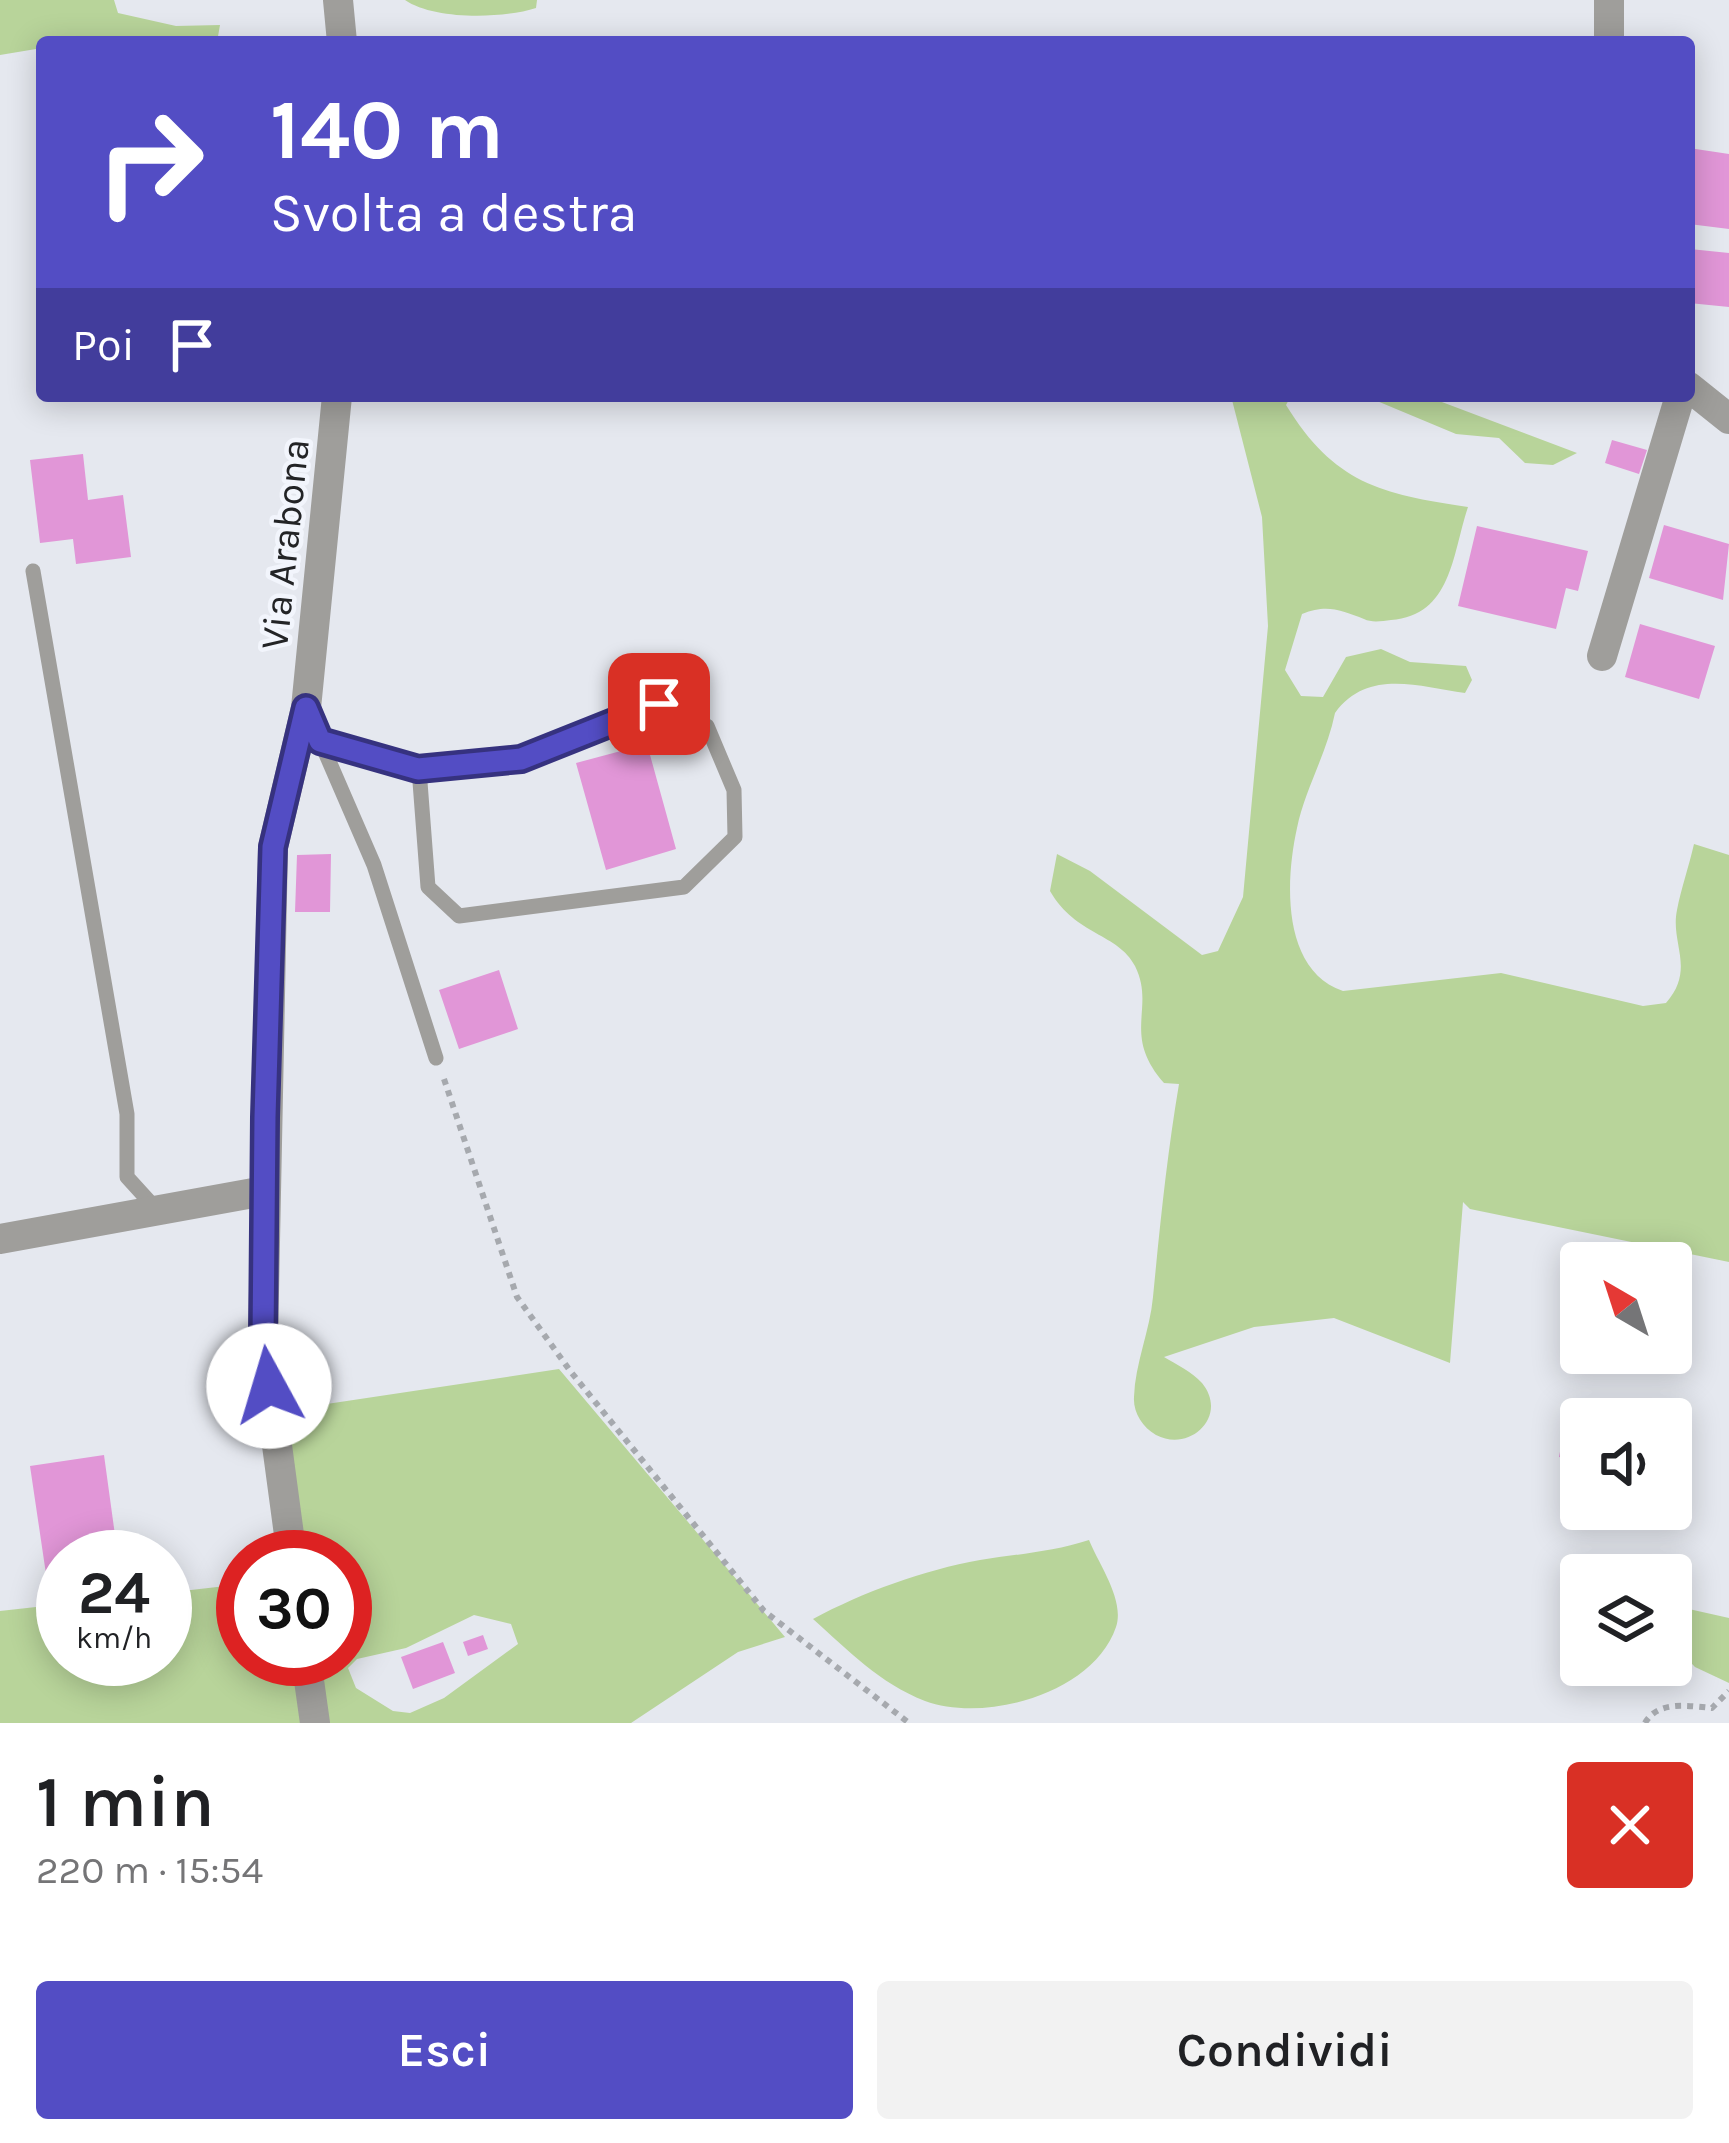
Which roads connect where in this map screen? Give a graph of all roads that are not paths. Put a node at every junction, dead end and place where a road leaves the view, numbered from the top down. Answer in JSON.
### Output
{"nodes":[{"id":1,"x":338,"y":0,"type":"edge"},
{"id":2,"x":1609,"y":0,"type":"edge"},
{"id":3,"x":341,"y":36,"type":"edge"},
{"id":4,"x":1609,"y":36,"type":"edge"},
{"id":5,"x":1695,"y":392,"type":"edge"},
{"id":6,"x":336,"y":402,"type":"edge"},
{"id":7,"x":1678,"y":402,"type":"edge"},
{"id":8,"x":1729,"y":419,"type":"edge"},
{"id":9,"x":33,"y":571,"type":"dead end"},
{"id":10,"x":1602,"y":656,"type":"dead end"},
{"id":11,"x":306,"y":708,"type":"junction"},
{"id":12,"x":320,"y":741,"type":"junction"},
{"id":13,"x":418,"y":769,"type":"junction"},
{"id":14,"x":436,"y":1058,"type":"road end"},
{"id":15,"x":264,"y":1191,"type":"junction"},
{"id":16,"x":157,"y":1210,"type":"junction"},
{"id":17,"x":0,"y":1239,"type":"edge"},
{"id":18,"x":288,"y":1530,"type":"edge"},
{"id":19,"x":310,"y":1686,"type":"edge"},
{"id":20,"x":315,"y":1723,"type":"edge"}],
"edges":[{"from":1,"to":3,"type":"street"},
{"from":2,"to":4,"type":"street"},
{"from":5,"to":8,"type":"street"},
{"from":6,"to":11,"type":"street","name":"Via Arabona"},
{"from":7,"to":10,"type":"street"},
{"from":9,"to":16,"type":"lane"},
{"from":11,"to":12,"type":"lane"},
{"from":11,"to":15,"type":"street","name":"Via Arabona"},
{"from":12,"to":13,"type":"lane"},
{"from":12,"to":14,"type":"lane"},
{"from":13,"to":13,"type":"lane"},
{"from":15,"to":16,"type":"street"},
{"from":15,"to":18,"type":"street","name":"Via Arabona"},
{"from":16,"to":17,"type":"street"},
{"from":19,"to":20,"type":"street"}]}
